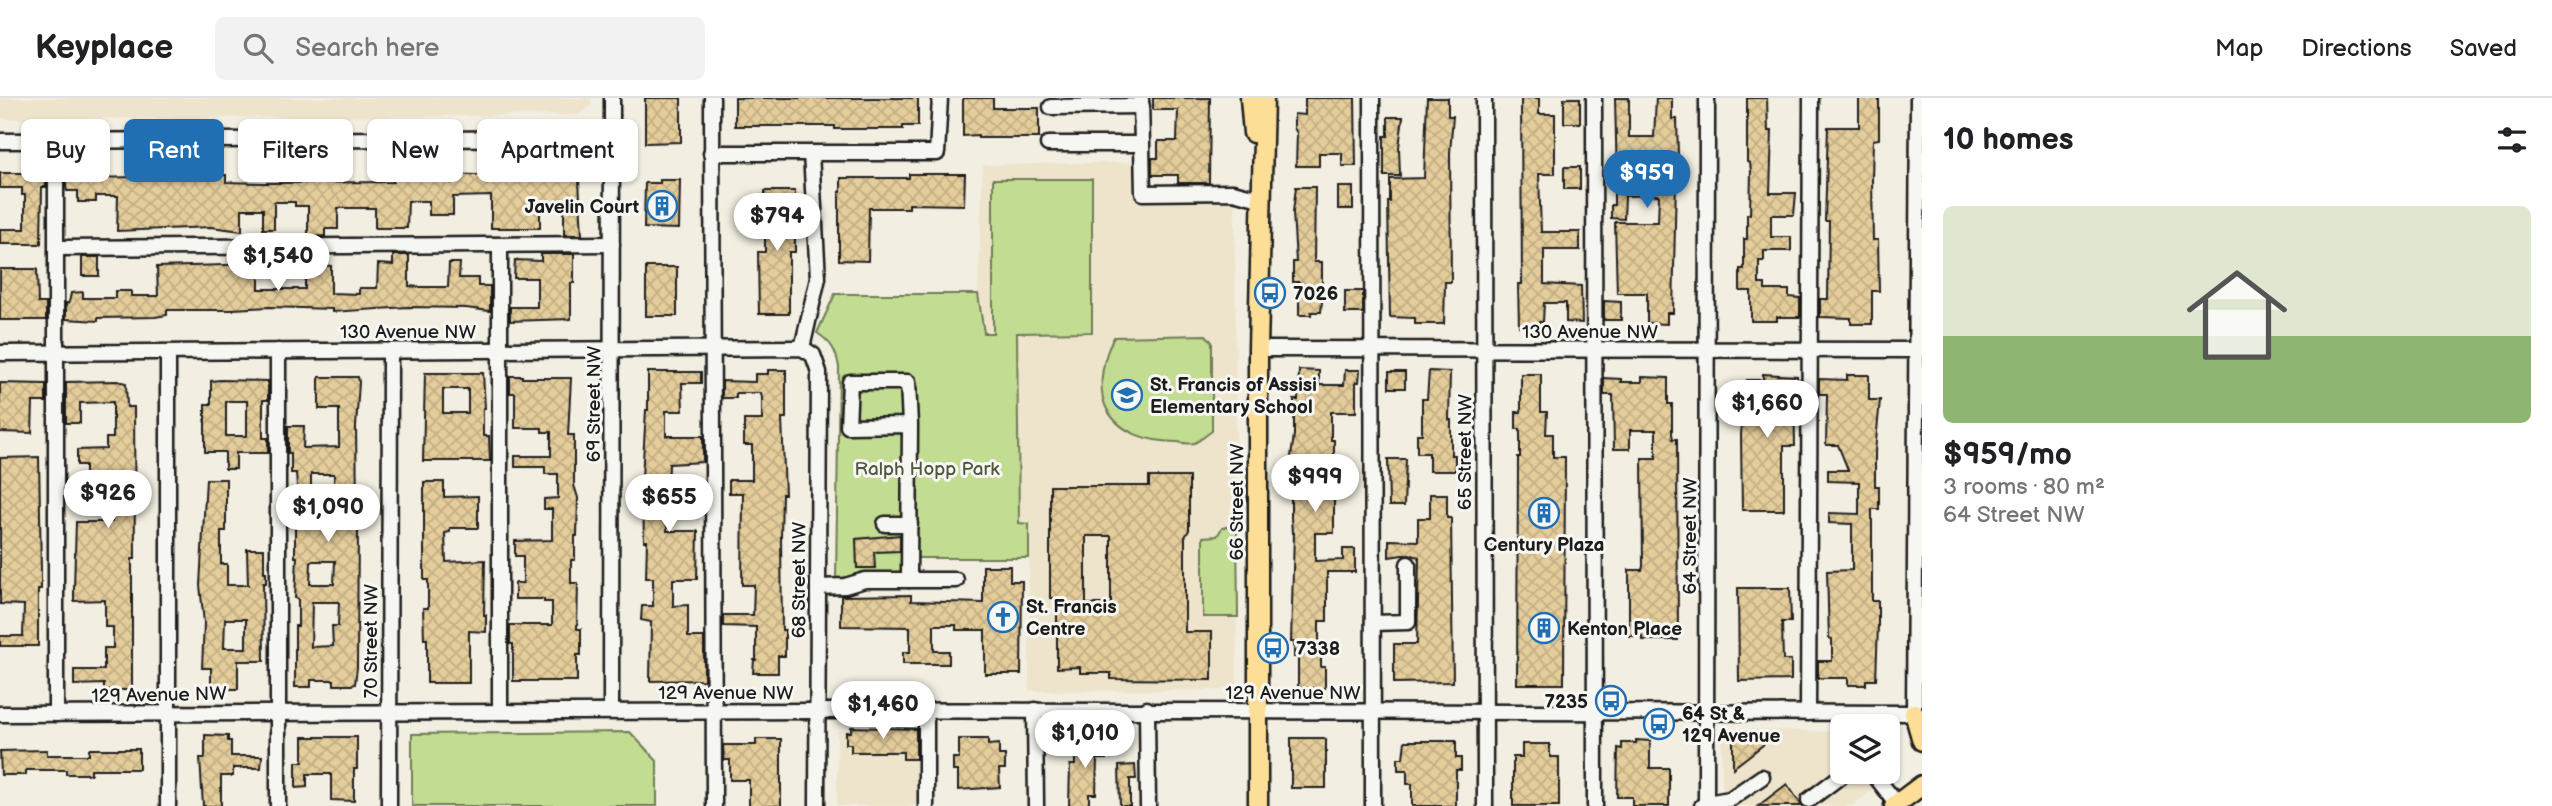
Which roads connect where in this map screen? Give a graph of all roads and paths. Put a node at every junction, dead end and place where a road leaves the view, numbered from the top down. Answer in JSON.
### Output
{"nodes":[{"id":1,"x":612,"y":98,"type":"edge"},
{"id":2,"x":712,"y":98,"type":"edge"},
{"id":3,"x":940,"y":98,"type":"edge"},
{"id":4,"x":1250,"y":98,"type":"edge"},
{"id":5,"x":1264,"y":98,"type":"edge"},
{"id":6,"x":1372,"y":98,"type":"edge"},
{"id":7,"x":1484,"y":98,"type":"edge"},
{"id":8,"x":1594,"y":98,"type":"edge"},
{"id":9,"x":1707,"y":98,"type":"edge"},
{"id":10,"x":1811,"y":98,"type":"edge"},
{"id":11,"x":1917,"y":98,"type":"edge"},
{"id":12,"x":1142,"y":102,"type":"edge"},
{"id":13,"x":1051,"y":107,"type":"dead end"},
{"id":14,"x":612,"y":119,"type":"edge"},
{"id":15,"x":477,"y":139,"type":"edge"},
{"id":16,"x":0,"y":141,"type":"edge"},
{"id":17,"x":21,"y":141,"type":"edge"},
{"id":18,"x":110,"y":141,"type":"edge"},
{"id":19,"x":1048,"y":144,"type":"dead end"},
{"id":20,"x":1141,"y":144,"type":"junction"},
{"id":21,"x":711,"y":153,"type":"junction"},
{"id":22,"x":811,"y":153,"type":"junction"},
{"id":23,"x":57,"y":182,"type":"edge"},
{"id":24,"x":612,"y":182,"type":"edge"},
{"id":25,"x":1260,"y":199,"type":"junction"},
{"id":26,"x":612,"y":244,"type":"junction"},
{"id":27,"x":500,"y":246,"type":"junction"},
{"id":28,"x":58,"y":248,"type":"junction"},
{"id":29,"x":612,"y":349,"type":"junction"},
{"id":30,"x":712,"y":349,"type":"junction"},
{"id":31,"x":1258,"y":349,"type":"junction"},
{"id":32,"x":500,"y":350,"type":"junction"},
{"id":33,"x":1371,"y":350,"type":"junction"},
{"id":34,"x":1483,"y":350,"type":"junction"},
{"id":35,"x":1595,"y":350,"type":"junction"},
{"id":36,"x":1708,"y":350,"type":"junction"},
{"id":37,"x":1810,"y":350,"type":"junction"},
{"id":38,"x":1919,"y":350,"type":"edge"},
{"id":39,"x":278,"y":351,"type":"junction"},
{"id":40,"x":390,"y":351,"type":"junction"},
{"id":41,"x":168,"y":352,"type":"junction"},
{"id":42,"x":808,"y":352,"type":"junction"},
{"id":43,"x":0,"y":353,"type":"edge"},
{"id":44,"x":57,"y":353,"type":"junction"},
{"id":45,"x":910,"y":425,"type":"junction"},
{"id":46,"x":1919,"y":490,"type":"edge"},
{"id":47,"x":885,"y":524,"type":"dead end"},
{"id":48,"x":910,"y":524,"type":"junction"},
{"id":49,"x":1408,"y":564,"type":"dead end"},
{"id":50,"x":909,"y":580,"type":"junction"},
{"id":51,"x":956,"y":580,"type":"dead end"},
{"id":52,"x":818,"y":587,"type":"junction"},
{"id":53,"x":1373,"y":623,"type":"junction"},
{"id":54,"x":1147,"y":709,"type":"junction"},
{"id":55,"x":926,"y":710,"type":"junction"},
{"id":56,"x":1035,"y":710,"type":"junction"},
{"id":57,"x":389,"y":711,"type":"junction"},
{"id":58,"x":500,"y":711,"type":"junction"},
{"id":59,"x":611,"y":711,"type":"junction"},
{"id":60,"x":714,"y":711,"type":"junction"},
{"id":61,"x":816,"y":711,"type":"junction"},
{"id":62,"x":1257,"y":711,"type":"junction"},
{"id":63,"x":1484,"y":711,"type":"junction"},
{"id":64,"x":278,"y":712,"type":"junction"},
{"id":65,"x":1373,"y":712,"type":"junction"},
{"id":66,"x":1596,"y":712,"type":"junction"},
{"id":67,"x":1707,"y":712,"type":"junction"},
{"id":68,"x":1919,"y":712,"type":"edge"},
{"id":69,"x":166,"y":713,"type":"junction"},
{"id":70,"x":1808,"y":713,"type":"junction"},
{"id":71,"x":0,"y":714,"type":"edge"},
{"id":72,"x":56,"y":714,"type":"junction"},
{"id":73,"x":1900,"y":714,"type":"edge"},
{"id":74,"x":1830,"y":716,"type":"edge"},
{"id":75,"x":1922,"y":741,"type":"edge"},
{"id":76,"x":1762,"y":777,"type":"dead end"},
{"id":77,"x":1922,"y":783,"type":"edge"},
{"id":78,"x":1830,"y":784,"type":"edge"},
{"id":79,"x":1881,"y":784,"type":"edge"},
{"id":80,"x":1809,"y":800,"type":"dead end"},
{"id":81,"x":1705,"y":805,"type":"edge"},
{"id":82,"x":1896,"y":805,"type":"edge"},
{"id":83,"x":168,"y":806,"type":"edge"},
{"id":84,"x":278,"y":806,"type":"edge"},
{"id":85,"x":389,"y":806,"type":"edge"},
{"id":86,"x":714,"y":806,"type":"edge"},
{"id":87,"x":817,"y":806,"type":"edge"},
{"id":88,"x":926,"y":806,"type":"edge"},
{"id":89,"x":1036,"y":806,"type":"edge"},
{"id":90,"x":1148,"y":806,"type":"edge"},
{"id":91,"x":1258,"y":806,"type":"edge"},
{"id":92,"x":1373,"y":806,"type":"edge"},
{"id":93,"x":1485,"y":806,"type":"edge"},
{"id":94,"x":1595,"y":806,"type":"edge"}],
"edges":[{"from":1,"to":14,"type":"street","name":"69 Street NW"},
{"from":2,"to":21,"type":"street"},
{"from":3,"to":22,"type":"street"},
{"from":4,"to":25,"type":"main road","name":"66 Street NW"},
{"from":5,"to":25,"type":"main road","name":"66 Street NW"},
{"from":6,"to":33,"type":"street"},
{"from":7,"to":34,"type":"street","name":"65 Street NW"},
{"from":8,"to":35,"type":"street"},
{"from":9,"to":36,"type":"street","name":"64 Street NW"},
{"from":10,"to":37,"type":"street"},
{"from":11,"to":38,"type":"street"},
{"from":12,"to":13,"type":"street"},
{"from":12,"to":20,"type":"street"},
{"from":15,"to":18,"type":"street"},
{"from":16,"to":17,"type":"street"},
{"from":19,"to":20,"type":"street"},
{"from":20,"to":25,"type":"street"},
{"from":21,"to":22,"type":"street"},
{"from":21,"to":30,"type":"street"},
{"from":22,"to":42,"type":"street","name":"68 Street NW"},
{"from":23,"to":28,"type":"street"},
{"from":24,"to":26,"type":"street","name":"69 Street NW"},
{"from":25,"to":31,"type":"main road","name":"66 Street NW"},
{"from":26,"to":27,"type":"street"},
{"from":26,"to":29,"type":"street","name":"69 Street NW"},
{"from":27,"to":28,"type":"street"},
{"from":27,"to":32,"type":"street"},
{"from":28,"to":44,"type":"street"},
{"from":29,"to":30,"type":"street","name":"130 Avenue NW"},
{"from":29,"to":32,"type":"street","name":"130 Avenue NW"},
{"from":29,"to":59,"type":"street","name":"69 Street NW"},
{"from":30,"to":42,"type":"street","name":"130 Avenue NW"},
{"from":30,"to":60,"type":"street"},
{"from":31,"to":33,"type":"street","name":"130 Avenue NW"},
{"from":31,"to":62,"type":"main road","name":"66 Street NW"},
{"from":32,"to":40,"type":"street","name":"130 Avenue NW"},
{"from":32,"to":58,"type":"street"},
{"from":33,"to":34,"type":"street","name":"130 Avenue NW"},
{"from":33,"to":53,"type":"street"},
{"from":34,"to":35,"type":"street","name":"130 Avenue NW"},
{"from":34,"to":63,"type":"street","name":"65 Street NW"},
{"from":35,"to":36,"type":"street","name":"130 Avenue NW"},
{"from":35,"to":66,"type":"street"},
{"from":36,"to":37,"type":"street","name":"130 Avenue NW"},
{"from":36,"to":67,"type":"street","name":"64 Street NW"},
{"from":37,"to":38,"type":"street","name":"130 Avenue NW"},
{"from":37,"to":70,"type":"street"},
{"from":38,"to":46,"type":"street"},
{"from":39,"to":40,"type":"street","name":"130 Avenue NW"},
{"from":39,"to":41,"type":"street","name":"130 Avenue NW"},
{"from":39,"to":64,"type":"street"},
{"from":40,"to":57,"type":"street","name":"70 Street NW"},
{"from":41,"to":44,"type":"street","name":"130 Avenue NW"},
{"from":41,"to":69,"type":"street"},
{"from":42,"to":52,"type":"street","name":"68 Street NW"},
{"from":43,"to":44,"type":"street","name":"130 Avenue NW"},
{"from":44,"to":72,"type":"street"},
{"from":45,"to":45,"type":"street"},
{"from":45,"to":48,"type":"street"},
{"from":46,"to":68,"type":"street"},
{"from":47,"to":48,"type":"street"},
{"from":48,"to":50,"type":"street"},
{"from":49,"to":53,"type":"street"},
{"from":50,"to":51,"type":"street"},
{"from":50,"to":52,"type":"street"},
{"from":52,"to":61,"type":"street","name":"68 Street NW"},
{"from":53,"to":65,"type":"street"},
{"from":54,"to":56,"type":"street","name":"129 Avenue NW"},
{"from":54,"to":62,"type":"street","name":"129 Avenue NW"},
{"from":54,"to":90,"type":"street"},
{"from":55,"to":56,"type":"street","name":"129 Avenue NW"},
{"from":55,"to":61,"type":"street","name":"129 Avenue NW"},
{"from":55,"to":88,"type":"street"},
{"from":56,"to":89,"type":"street"},
{"from":57,"to":58,"type":"street","name":"129 Avenue NW"},
{"from":57,"to":64,"type":"street","name":"129 Avenue NW"},
{"from":57,"to":85,"type":"street","name":"70 Street NW"},
{"from":58,"to":59,"type":"street","name":"129 Avenue NW"},
{"from":59,"to":60,"type":"street","name":"129 Avenue NW"},
{"from":60,"to":61,"type":"street","name":"129 Avenue NW"},
{"from":60,"to":86,"type":"street"},
{"from":61,"to":87,"type":"street","name":"68 Street NW"},
{"from":62,"to":65,"type":"street","name":"129 Avenue NW"},
{"from":62,"to":91,"type":"main road","name":"66 Street NW"},
{"from":63,"to":65,"type":"street","name":"129 Avenue NW"},
{"from":63,"to":66,"type":"street","name":"129 Avenue NW"},
{"from":63,"to":93,"type":"street","name":"65 Street NW"},
{"from":64,"to":69,"type":"street","name":"129 Avenue NW"},
{"from":64,"to":84,"type":"street"},
{"from":65,"to":92,"type":"street"},
{"from":66,"to":67,"type":"street","name":"129 Avenue NW"},
{"from":66,"to":94,"type":"street"},
{"from":67,"to":70,"type":"street","name":"129 Avenue NW"},
{"from":67,"to":81,"type":"street","name":"64 Street NW"},
{"from":68,"to":73,"type":"street","name":"129 Avenue NW"},
{"from":68,"to":75,"type":"main road"},
{"from":69,"to":72,"type":"street","name":"129 Avenue NW"},
{"from":69,"to":83,"type":"street"},
{"from":70,"to":74,"type":"street","name":"129 Avenue NW"},
{"from":71,"to":72,"type":"street","name":"129 Avenue NW"},
{"from":76,"to":81,"type":"street"},
{"from":77,"to":82,"type":"main road"},
{"from":78,"to":80,"type":"street"},
{"from":79,"to":82,"type":"street"}]}
